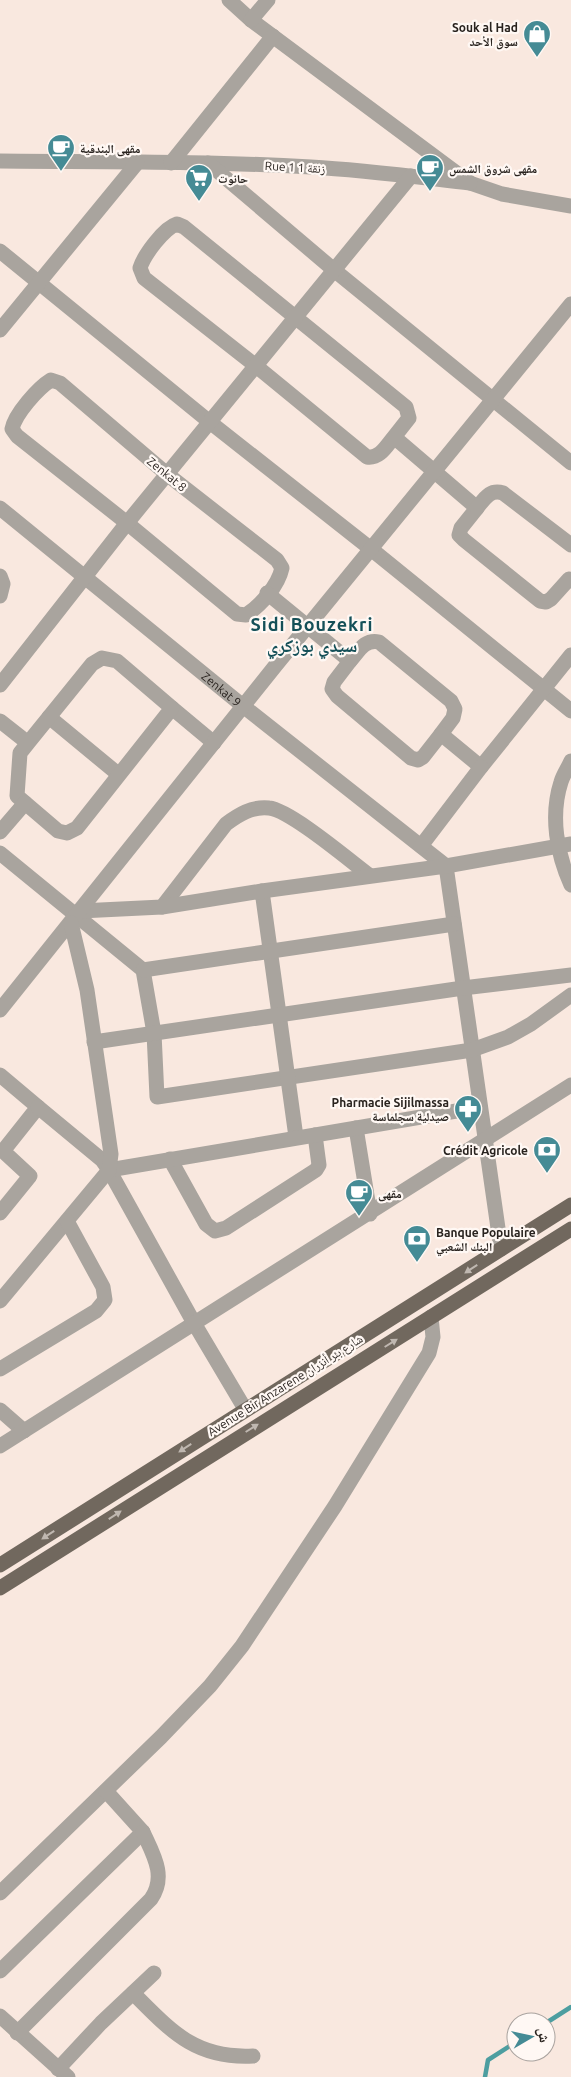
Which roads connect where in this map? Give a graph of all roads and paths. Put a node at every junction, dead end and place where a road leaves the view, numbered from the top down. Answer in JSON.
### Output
{"nodes":[{"id":1,"x":228,"y":0,"type":"edge"},
{"id":2,"x":268,"y":0,"type":"edge"},
{"id":3,"x":252,"y":20,"type":"junction"},
{"id":4,"x":274,"y":36,"type":"junction"},
{"id":5,"x":0,"y":161,"type":"edge"},
{"id":6,"x":137,"y":163,"type":"junction"},
{"id":7,"x":171,"y":163,"type":"junction"},
{"id":8,"x":208,"y":164,"type":"junction"},
{"id":9,"x":412,"y":176,"type":"junction"},
{"id":10,"x":470,"y":183,"type":"junction"},
{"id":11,"x":571,"y":206,"type":"edge"},
{"id":12,"x":0,"y":251,"type":"edge"},
{"id":13,"x":334,"y":270,"type":"junction"},
{"id":14,"x":39,"y":281,"type":"junction"},
{"id":15,"x":571,"y":304,"type":"edge"},
{"id":16,"x":295,"y":318,"type":"junction"},
{"id":17,"x":0,"y":330,"type":"edge"},
{"id":18,"x":256,"y":366,"type":"junction"},
{"id":19,"x":493,"y":398,"type":"junction"},
{"id":20,"x":210,"y":423,"type":"junction"},
{"id":21,"x":394,"y":437,"type":"junction"},
{"id":22,"x":571,"y":463,"type":"edge"},
{"id":23,"x":433,"y":471,"type":"junction"},
{"id":24,"x":168,"y":475,"type":"junction"},
{"id":25,"x":0,"y":508,"type":"edge"},
{"id":26,"x":477,"y":508,"type":"junction"},
{"id":27,"x":127,"y":523,"type":"junction"},
{"id":28,"x":571,"y":545,"type":"edge"},
{"id":29,"x":371,"y":548,"type":"junction"},
{"id":30,"x":0,"y":576,"type":"edge"},
{"id":31,"x":86,"y":577,"type":"junction"},
{"id":32,"x":570,"y":578,"type":"edge"},
{"id":33,"x":267,"y":593,"type":"junction"},
{"id":34,"x":0,"y":596,"type":"edge"},
{"id":35,"x":308,"y":627,"type":"junction"},
{"id":36,"x":571,"y":655,"type":"edge"},
{"id":37,"x":350,"y":661,"type":"junction"},
{"id":38,"x":0,"y":685,"type":"edge"},
{"id":39,"x":545,"y":689,"type":"junction"},
{"id":40,"x":243,"y":706,"type":"junction"},
{"id":41,"x":172,"y":708,"type":"junction"},
{"id":42,"x":571,"y":710,"type":"edge"},
{"id":43,"x":49,"y":717,"type":"junction"},
{"id":44,"x":0,"y":721,"type":"edge"},
{"id":45,"x":441,"y":734,"type":"junction"},
{"id":46,"x":214,"y":743,"type":"junction"},
{"id":47,"x":23,"y":744,"type":"junction"},
{"id":48,"x":571,"y":761,"type":"edge"},
{"id":49,"x":482,"y":766,"type":"junction"},
{"id":50,"x":118,"y":774,"type":"junction"},
{"id":51,"x":21,"y":800,"type":"junction"},
{"id":52,"x":0,"y":832,"type":"edge"},
{"id":53,"x":564,"y":845,"type":"edge"},
{"id":54,"x":421,"y":846,"type":"junction"},
{"id":55,"x":0,"y":853,"type":"edge"},
{"id":56,"x":446,"y":866,"type":"junction"},
{"id":57,"x":369,"y":876,"type":"junction"},
{"id":58,"x":571,"y":884,"type":"edge"},
{"id":59,"x":262,"y":891,"type":"junction"},
{"id":60,"x":162,"y":907,"type":"junction"},
{"id":61,"x":76,"y":917,"type":"junction"},
{"id":62,"x":454,"y":924,"type":"junction"},
{"id":63,"x":270,"y":951,"type":"junction"},
{"id":64,"x":144,"y":970,"type":"junction"},
{"id":65,"x":571,"y":974,"type":"edge"},
{"id":66,"x":463,"y":988,"type":"junction"},
{"id":67,"x":571,"y":996,"type":"edge"},
{"id":68,"x":0,"y":1010,"type":"edge"},
{"id":69,"x":279,"y":1015,"type":"junction"},
{"id":70,"x":154,"y":1033,"type":"junction"},
{"id":71,"x":94,"y":1042,"type":"junction"},
{"id":72,"x":472,"y":1050,"type":"junction"},
{"id":73,"x":0,"y":1075,"type":"edge"},
{"id":74,"x":288,"y":1078,"type":"junction"},
{"id":75,"x":571,"y":1085,"type":"edge"},
{"id":76,"x":38,"y":1107,"type":"junction"},
{"id":77,"x":480,"y":1107,"type":"junction"},
{"id":78,"x":356,"y":1128,"type":"junction"},
{"id":79,"x":315,"y":1134,"type":"junction"},
{"id":80,"x":296,"y":1137,"type":"junction"},
{"id":81,"x":485,"y":1140,"type":"junction"},
{"id":82,"x":2,"y":1150,"type":"edge"},
{"id":83,"x":170,"y":1159,"type":"junction"},
{"id":84,"x":109,"y":1170,"type":"junction"},
{"id":85,"x":571,"y":1205,"type":"edge"},
{"id":86,"x":0,"y":1213,"type":"edge"},
{"id":87,"x":370,"y":1214,"type":"junction"},
{"id":88,"x":67,"y":1221,"type":"junction"},
{"id":89,"x":571,"y":1229,"type":"edge"},
{"id":90,"x":501,"y":1249,"type":"junction"},
{"id":91,"x":0,"y":1301,"type":"edge"},
{"id":92,"x":431,"y":1318,"type":"junction"},
{"id":93,"x":194,"y":1323,"type":"junction"},
{"id":94,"x":0,"y":1369,"type":"edge"},
{"id":95,"x":245,"y":1409,"type":"junction"},
{"id":96,"x":0,"y":1410,"type":"edge"},
{"id":97,"x":24,"y":1431,"type":"junction"},
{"id":98,"x":0,"y":1446,"type":"edge"},
{"id":99,"x":0,"y":1564,"type":"edge"},
{"id":100,"x":0,"y":1588,"type":"edge"},
{"id":101,"x":106,"y":1791,"type":"junction"},
{"id":102,"x":142,"y":1832,"type":"junction"},
{"id":103,"x":0,"y":1893,"type":"edge"},
{"id":104,"x":0,"y":1971,"type":"edge"},
{"id":105,"x":154,"y":1973,"type":"dead end"},
{"id":106,"x":133,"y":1993,"type":"junction"},
{"id":107,"x":0,"y":2016,"type":"edge"},
{"id":108,"x":17,"y":2033,"type":"junction"},
{"id":109,"x":253,"y":2056,"type":"dead end"},
{"id":110,"x":63,"y":2073,"type":"edge"}],
"edges":[{"from":1,"to":3,"type":"street"},
{"from":2,"to":3,"type":"street"},
{"from":3,"to":4,"type":"street"},
{"from":4,"to":7,"type":"street"},
{"from":4,"to":10,"type":"street"},
{"from":5,"to":6,"type":"street","name":"Rue 1 زنقة 1"},
{"from":6,"to":7,"type":"street","name":"Rue 1 زنقة 1"},
{"from":6,"to":14,"type":"street"},
{"from":7,"to":8,"type":"street","name":"Rue 1 زنقة 1"},
{"from":8,"to":9,"type":"street","name":"Rue 1 زنقة 1"},
{"from":8,"to":13,"type":"street"},
{"from":9,"to":10,"type":"street","name":"Rue 1 زنقة 1"},
{"from":9,"to":13,"type":"street"},
{"from":10,"to":11,"type":"street"},
{"from":12,"to":14,"type":"street"},
{"from":13,"to":16,"type":"street"},
{"from":13,"to":19,"type":"street"},
{"from":14,"to":17,"type":"street"},
{"from":14,"to":20,"type":"street"},
{"from":15,"to":19,"type":"street"},
{"from":16,"to":18,"type":"street"},
{"from":16,"to":18,"type":"street"},
{"from":16,"to":21,"type":"street"},
{"from":18,"to":20,"type":"street"},
{"from":18,"to":21,"type":"street"},
{"from":19,"to":22,"type":"street"},
{"from":19,"to":23,"type":"street"},
{"from":20,"to":24,"type":"street"},
{"from":20,"to":29,"type":"street"},
{"from":21,"to":23,"type":"street"},
{"from":23,"to":26,"type":"street"},
{"from":23,"to":29,"type":"street"},
{"from":24,"to":27,"type":"street"},
{"from":24,"to":27,"type":"street","name":"Zenkat 8"},
{"from":24,"to":33,"type":"street","name":"Zenkat 8"},
{"from":25,"to":31,"type":"street","name":"Zenkat 9"},
{"from":26,"to":28,"type":"street"},
{"from":26,"to":32,"type":"street"},
{"from":27,"to":31,"type":"street"},
{"from":27,"to":33,"type":"street"},
{"from":29,"to":35,"type":"street"},
{"from":29,"to":39,"type":"street"},
{"from":30,"to":34,"type":"street"},
{"from":31,"to":38,"type":"street"},
{"from":31,"to":40,"type":"street","name":"Zenkat 9"},
{"from":33,"to":35,"type":"street"},
{"from":35,"to":37,"type":"street"},
{"from":35,"to":40,"type":"street"},
{"from":36,"to":39,"type":"street"},
{"from":37,"to":45,"type":"street"},
{"from":37,"to":45,"type":"street"},
{"from":39,"to":42,"type":"street"},
{"from":39,"to":49,"type":"street"},
{"from":40,"to":46,"type":"street"},
{"from":40,"to":54,"type":"street","name":"Zenkat 9"},
{"from":41,"to":43,"type":"street"},
{"from":41,"to":46,"type":"street"},
{"from":41,"to":50,"type":"street"},
{"from":43,"to":47,"type":"street"},
{"from":43,"to":50,"type":"street"},
{"from":44,"to":47,"type":"street"},
{"from":45,"to":49,"type":"street"},
{"from":46,"to":61,"type":"street"},
{"from":47,"to":51,"type":"street"},
{"from":48,"to":53,"type":"street"},
{"from":49,"to":54,"type":"street"},
{"from":50,"to":51,"type":"street"},
{"from":51,"to":52,"type":"street"},
{"from":53,"to":56,"type":"street"},
{"from":53,"to":58,"type":"street"},
{"from":54,"to":56,"type":"street","name":"Zenkat 9"},
{"from":55,"to":61,"type":"street"},
{"from":56,"to":57,"type":"street"},
{"from":56,"to":62,"type":"street"},
{"from":57,"to":59,"type":"street"},
{"from":57,"to":60,"type":"street"},
{"from":59,"to":60,"type":"street"},
{"from":59,"to":63,"type":"street"},
{"from":60,"to":61,"type":"street"},
{"from":61,"to":64,"type":"street"},
{"from":61,"to":68,"type":"street"},
{"from":61,"to":71,"type":"street"},
{"from":62,"to":63,"type":"street"},
{"from":62,"to":66,"type":"street"},
{"from":63,"to":64,"type":"street"},
{"from":63,"to":69,"type":"street"},
{"from":64,"to":70,"type":"street"},
{"from":65,"to":66,"type":"street"},
{"from":66,"to":69,"type":"street"},
{"from":66,"to":72,"type":"street"},
{"from":67,"to":72,"type":"street"},
{"from":69,"to":70,"type":"street"},
{"from":69,"to":74,"type":"street"},
{"from":70,"to":71,"type":"street"},
{"from":70,"to":74,"type":"street"},
{"from":71,"to":84,"type":"street"},
{"from":72,"to":74,"type":"street"},
{"from":72,"to":77,"type":"street"},
{"from":73,"to":76,"type":"street"},
{"from":74,"to":80,"type":"street"},
{"from":75,"to":81,"type":"street"},
{"from":76,"to":82,"type":"street"},
{"from":76,"to":84,"type":"street"},
{"from":77,"to":78,"type":"street"},
{"from":77,"to":81,"type":"street"},
{"from":78,"to":79,"type":"street"},
{"from":78,"to":87,"type":"street"},
{"from":79,"to":80,"type":"street"},
{"from":79,"to":83,"type":"street"},
{"from":80,"to":83,"type":"street"},
{"from":81,"to":87,"type":"street"},
{"from":81,"to":90,"type":"street"},
{"from":82,"to":86,"type":"street"},
{"from":83,"to":84,"type":"street"},
{"from":84,"to":88,"type":"street"},
{"from":84,"to":93,"type":"street"},
{"from":85,"to":90,"type":"main road","name":"Avenue Bir Anzarene شارع بئر أنزران"},
{"from":87,"to":93,"type":"street"},
{"from":88,"to":91,"type":"street"},
{"from":88,"to":94,"type":"street"},
{"from":89,"to":92,"type":"main road","name":"Avenue Bir Anzarene شارع بئر أنزران"},
{"from":90,"to":95,"type":"main road","name":"Avenue Bir Anzarene شارع بئر أنزران","one_way":true},
{"from":100,"to":92,"type":"main road","name":"Avenue Bir Anzarene شارع بئر أنزران","one_way":true},
{"from":92,"to":101,"type":"street"},
{"from":93,"to":95,"type":"street"},
{"from":93,"to":97,"type":"street"},
{"from":95,"to":99,"type":"main road","name":"Avenue Bir Anzarene شارع بئر أنزران","one_way":true},
{"from":96,"to":97,"type":"street"},
{"from":97,"to":98,"type":"street"},
{"from":101,"to":102,"type":"street"},
{"from":101,"to":103,"type":"street"},
{"from":102,"to":104,"type":"street"},
{"from":102,"to":108,"type":"street"},
{"from":105,"to":106,"type":"street"},
{"from":106,"to":109,"type":"street"},
{"from":106,"to":110,"type":"street"},
{"from":107,"to":108,"type":"street"},
{"from":108,"to":110,"type":"street"}]}
